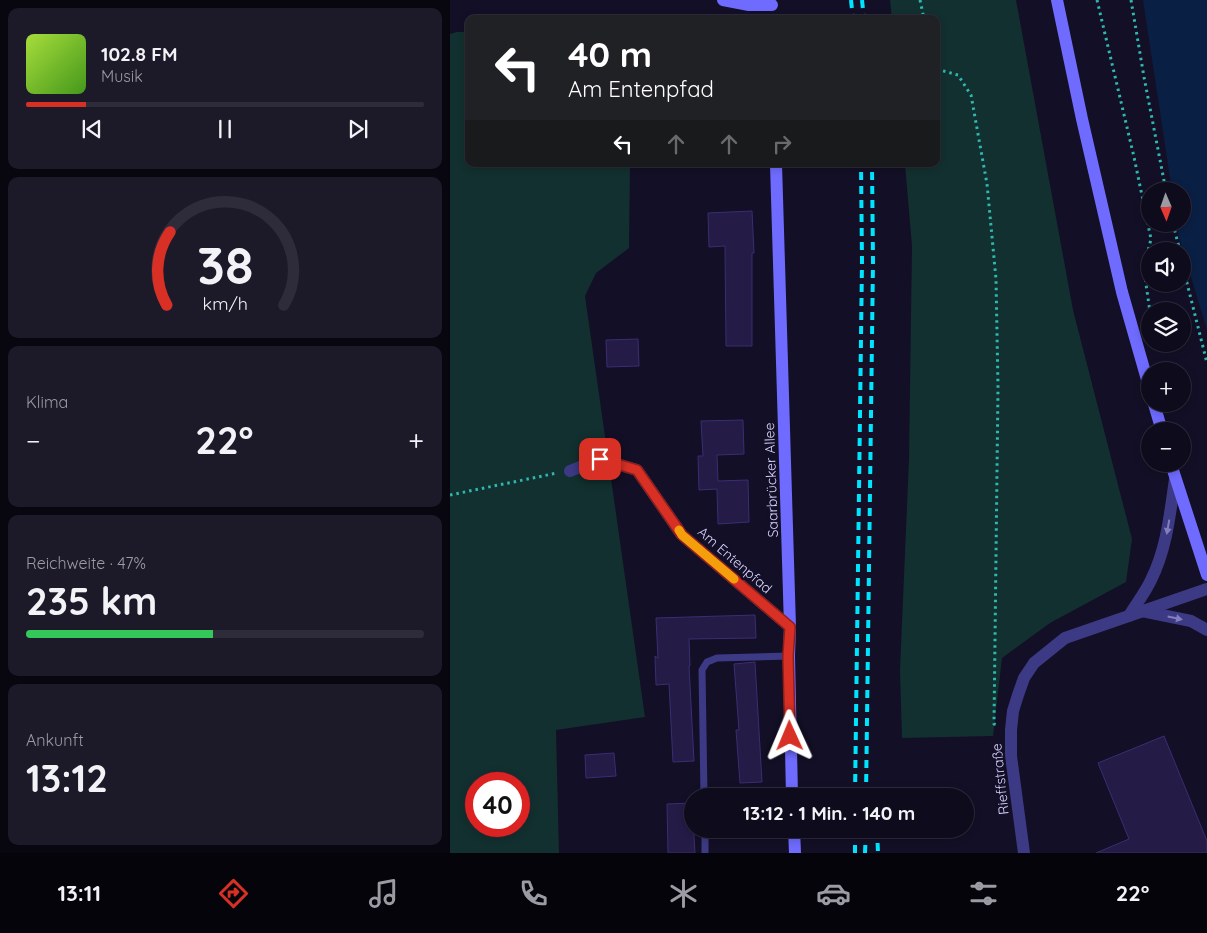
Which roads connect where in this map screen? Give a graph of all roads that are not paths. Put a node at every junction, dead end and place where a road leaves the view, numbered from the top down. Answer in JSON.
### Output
{"nodes":[{"id":1,"x":723,"y":0,"type":"edge"},
{"id":2,"x":1057,"y":0,"type":"edge"},
{"id":3,"x":772,"y":3,"type":"edge"},
{"id":4,"x":776,"y":167,"type":"edge"},
{"id":5,"x":1142,"y":362,"type":"edge"},
{"id":6,"x":570,"y":471,"type":"road end"},
{"id":7,"x":1173,"y":472,"type":"edge"},
{"id":8,"x":1175,"y":479,"type":"junction"},
{"id":9,"x":1207,"y":575,"type":"edge"},
{"id":10,"x":1207,"y":589,"type":"edge"},
{"id":11,"x":1142,"y":611,"type":"junction"},
{"id":12,"x":1129,"y":616,"type":"junction"},
{"id":13,"x":790,"y":627,"type":"junction"},
{"id":14,"x":1207,"y":630,"type":"edge"},
{"id":15,"x":788,"y":656,"type":"junction"},
{"id":16,"x":704,"y":788,"type":"edge"},
{"id":17,"x":792,"y":788,"type":"edge"},
{"id":18,"x":705,"y":838,"type":"edge"},
{"id":19,"x":794,"y":838,"type":"edge"},
{"id":20,"x":705,"y":853,"type":"edge"},
{"id":21,"x":795,"y":853,"type":"edge"},
{"id":22,"x":1024,"y":853,"type":"edge"}],
"edges":[{"from":1,"to":3,"type":"street"},
{"from":2,"to":5,"type":"street"},
{"from":4,"to":13,"type":"street","name":"Saarbrücker Allee"},
{"from":6,"to":13,"type":"street","name":"Am Entenpfad"},
{"from":7,"to":8,"type":"street"},
{"from":8,"to":9,"type":"street"},
{"from":8,"to":12,"type":"street","one_way":true},
{"from":10,"to":11,"type":"street","name":"Rieffstraße"},
{"from":11,"to":12,"type":"street","name":"Rieffstraße"},
{"from":11,"to":14,"type":"street","one_way":true},
{"from":12,"to":22,"type":"street","name":"Rieffstraße"},
{"from":13,"to":15,"type":"street","name":"Saarbrücker Allee"},
{"from":15,"to":16,"type":"lane"},
{"from":15,"to":17,"type":"street","name":"Saarbrücker Allee"},
{"from":18,"to":20,"type":"lane"},
{"from":19,"to":21,"type":"street"}]}
